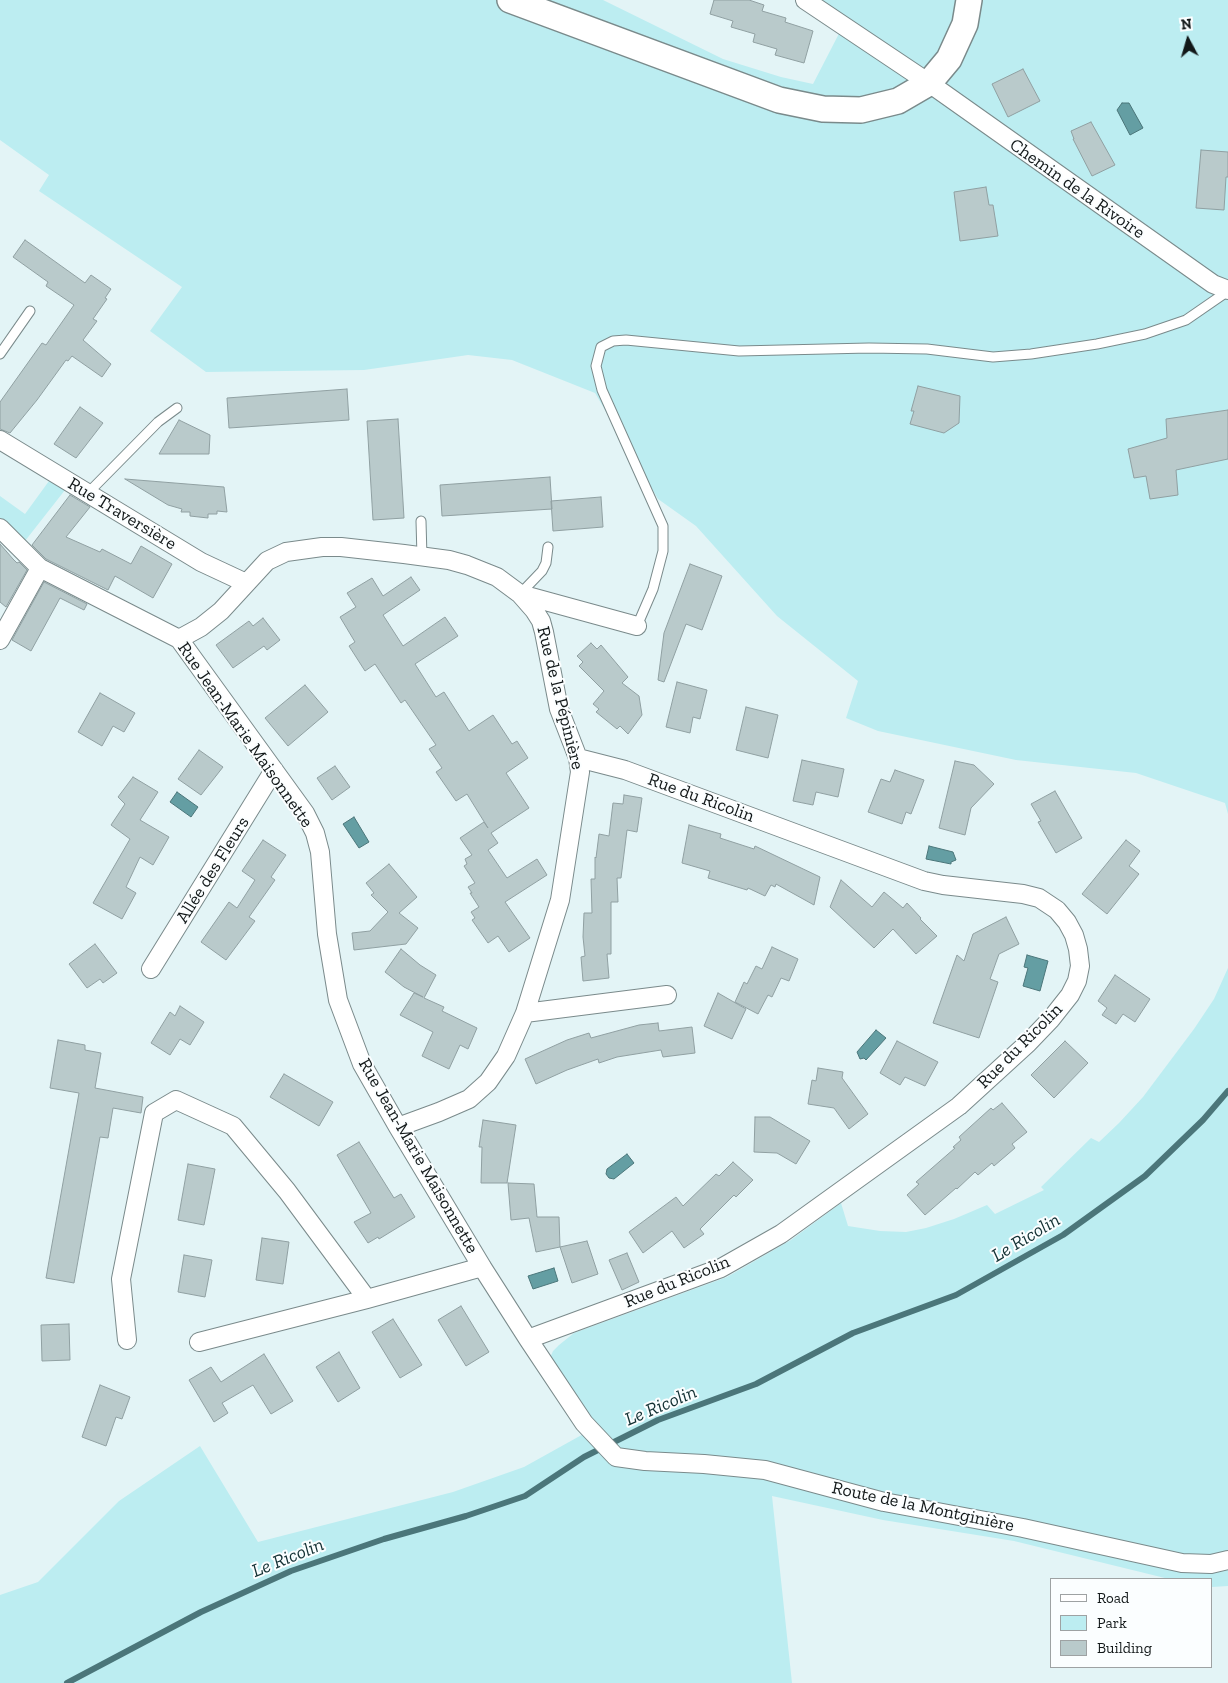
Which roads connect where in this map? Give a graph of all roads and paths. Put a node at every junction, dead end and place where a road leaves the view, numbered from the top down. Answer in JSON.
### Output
{"nodes":[{"id":1,"x":510,"y":0,"type":"edge"},
{"id":2,"x":804,"y":0,"type":"edge"},
{"id":3,"x":969,"y":0,"type":"edge"},
{"id":4,"x":929,"y":83,"type":"junction"},
{"id":5,"x":1228,"y":291,"type":"edge"},
{"id":6,"x":30,"y":311,"type":"dead end"},
{"id":7,"x":0,"y":354,"type":"edge"},
{"id":8,"x":177,"y":408,"type":"dead end"},
{"id":9,"x":0,"y":440,"type":"edge"},
{"id":10,"x":88,"y":493,"type":"junction"},
{"id":11,"x":421,"y":521,"type":"dead end"},
{"id":12,"x":0,"y":528,"type":"edge"},
{"id":13,"x":548,"y":547,"type":"dead end"},
{"id":14,"x":422,"y":557,"type":"junction"},
{"id":15,"x":40,"y":568,"type":"junction"},
{"id":16,"x":246,"y":583,"type":"junction"},
{"id":17,"x":520,"y":594,"type":"junction"},
{"id":18,"x":636,"y":626,"type":"joint"},
{"id":19,"x":179,"y":639,"type":"junction"},
{"id":20,"x":0,"y":640,"type":"edge"},
{"id":21,"x":578,"y":758,"type":"junction"},
{"id":22,"x":274,"y":770,"type":"junction"},
{"id":23,"x":151,"y":969,"type":"dead end"},
{"id":24,"x":667,"y":995,"type":"dead end"},
{"id":25,"x":526,"y":1013,"type":"junction"},
{"id":26,"x":398,"y":1127,"type":"junction"},
{"id":27,"x":482,"y":1268,"type":"junction"},
{"id":28,"x":367,"y":1299,"type":"junction"},
{"id":29,"x":528,"y":1339,"type":"junction"},
{"id":30,"x":127,"y":1340,"type":"dead end"},
{"id":31,"x":199,"y":1342,"type":"dead end"},
{"id":32,"x":616,"y":1457,"type":"joint"},
{"id":33,"x":1228,"y":1560,"type":"edge"}],
"edges":[{"from":1,"to":4,"type":"main road"},
{"from":2,"to":4,"type":"street","name":"Chemin de la Rivoire"},
{"from":3,"to":4,"type":"main road"},
{"from":4,"to":5,"type":"street","name":"Chemin de la Rivoire"},
{"from":5,"to":18,"type":"lane"},
{"from":6,"to":7,"type":"lane"},
{"from":8,"to":10,"type":"lane"},
{"from":9,"to":10,"type":"street","name":"Rue Traversière"},
{"from":10,"to":16,"type":"street","name":"Rue Traversière"},
{"from":11,"to":14,"type":"lane"},
{"from":12,"to":15,"type":"street","name":"Rue Jean-Marie Maisonnette"},
{"from":13,"to":17,"type":"lane"},
{"from":14,"to":16,"type":"street"},
{"from":14,"to":17,"type":"street"},
{"from":15,"to":19,"type":"street","name":"Rue Jean-Marie Maisonnette"},
{"from":15,"to":20,"type":"street"},
{"from":16,"to":19,"type":"street"},
{"from":17,"to":18,"type":"street"},
{"from":17,"to":21,"type":"street","name":"Rue de la Pépinière"},
{"from":19,"to":22,"type":"street","name":"Rue Jean-Marie Maisonnette"},
{"from":21,"to":25,"type":"street","name":"Rue de la Pépinière"},
{"from":21,"to":29,"type":"street","name":"Rue du Ricolin"},
{"from":22,"to":23,"type":"street","name":"Allée des Fleurs"},
{"from":22,"to":26,"type":"street","name":"Rue Jean-Marie Maisonnette"},
{"from":24,"to":25,"type":"street"},
{"from":25,"to":26,"type":"street","name":"Rue de la Pépinière"},
{"from":26,"to":27,"type":"street","name":"Rue Jean-Marie Maisonnette"},
{"from":27,"to":28,"type":"street"},
{"from":27,"to":29,"type":"street","name":"Rue Jean-Marie Maisonnette"},
{"from":28,"to":30,"type":"street"},
{"from":28,"to":31,"type":"street"},
{"from":29,"to":32,"type":"street","name":"Rue Jean-Marie Maisonnette"},
{"from":32,"to":33,"type":"street","name":"Route de la Montginière"}]}
